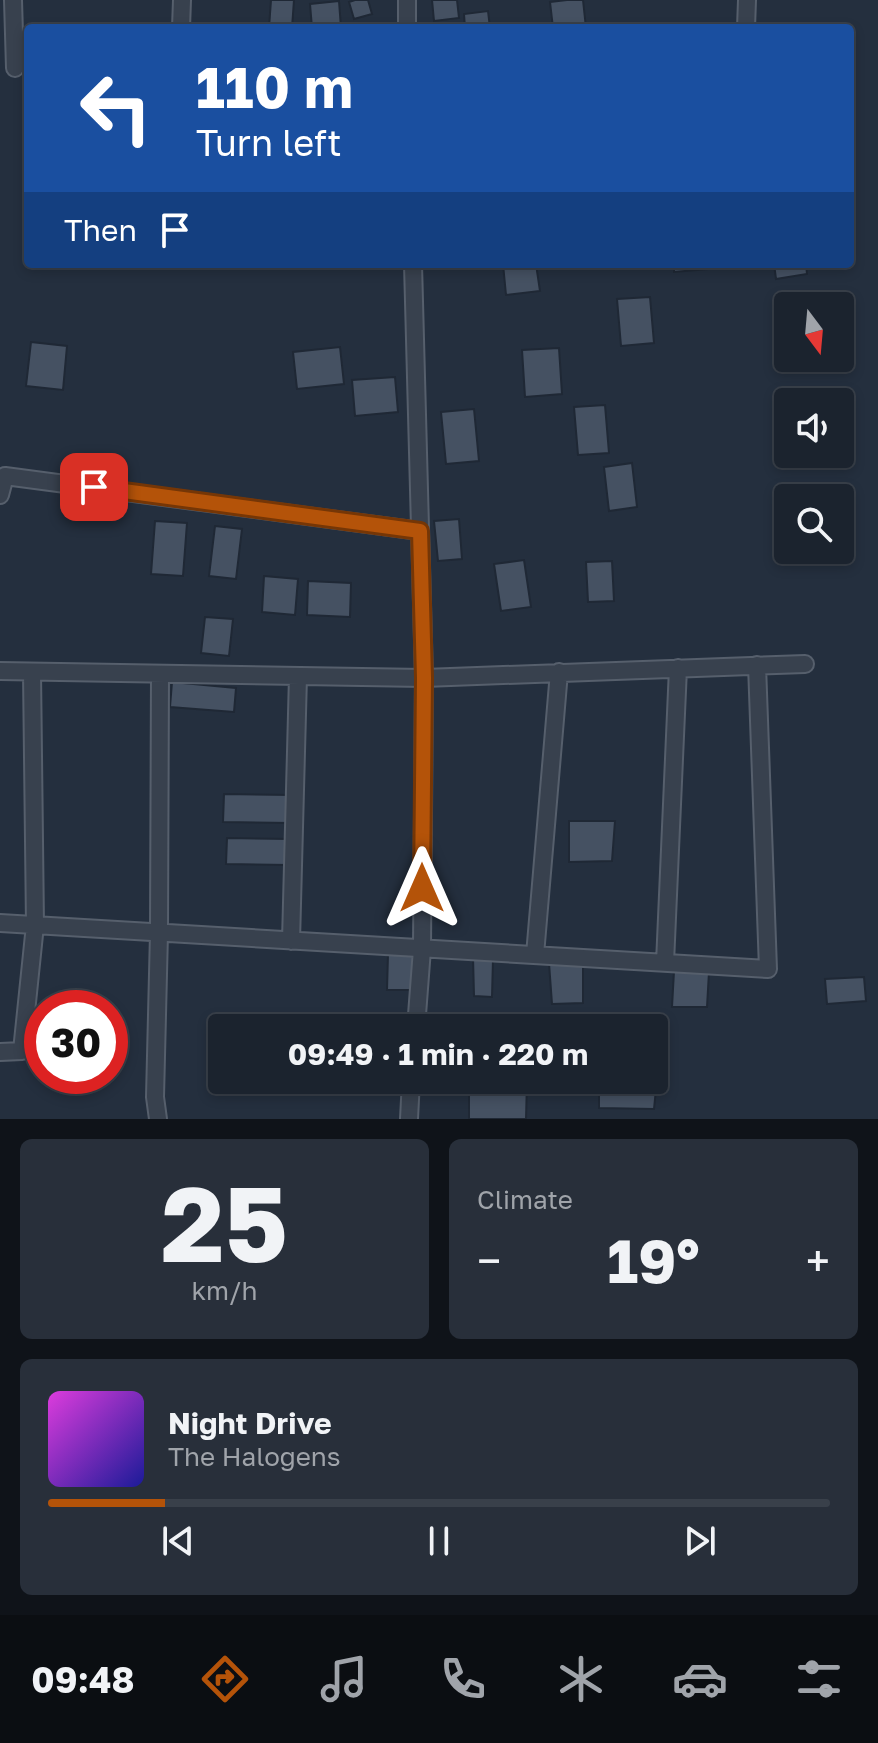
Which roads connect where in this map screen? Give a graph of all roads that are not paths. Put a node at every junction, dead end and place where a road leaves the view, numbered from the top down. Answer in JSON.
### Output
{"nodes":[{"id":1,"x":13,"y":0,"type":"edge"},
{"id":2,"x":182,"y":0,"type":"edge"},
{"id":3,"x":407,"y":0,"type":"edge"},
{"id":4,"x":747,"y":0,"type":"edge"},
{"id":5,"x":181,"y":24,"type":"edge"},
{"id":6,"x":407,"y":24,"type":"edge"},
{"id":7,"x":746,"y":24,"type":"edge"},
{"id":8,"x":15,"y":68,"type":"dead end"},
{"id":9,"x":413,"y":268,"type":"edge"},
{"id":10,"x":2,"y":475,"type":"edge"},
{"id":11,"x":0,"y":495,"type":"edge"},
{"id":12,"x":420,"y":531,"type":"junction"},
{"id":13,"x":805,"y":664,"type":"dead end"},
{"id":14,"x":757,"y":665,"type":"junction"},
{"id":15,"x":678,"y":668,"type":"junction"},
{"id":16,"x":0,"y":671,"type":"edge"},
{"id":17,"x":32,"y":672,"type":"junction"},
{"id":18,"x":559,"y":672,"type":"junction"},
{"id":19,"x":160,"y":674,"type":"junction"},
{"id":20,"x":298,"y":676,"type":"junction"},
{"id":21,"x":424,"y":678,"type":"junction"},
{"id":22,"x":0,"y":923,"type":"edge"},
{"id":23,"x":35,"y":925,"type":"junction"},
{"id":24,"x":159,"y":933,"type":"junction"},
{"id":25,"x":291,"y":941,"type":"junction"},
{"id":26,"x":422,"y":949,"type":"junction"},
{"id":27,"x":535,"y":955,"type":"junction"},
{"id":28,"x":665,"y":963,"type":"junction"},
{"id":29,"x":417,"y":1014,"type":"edge"},
{"id":30,"x":0,"y":1052,"type":"edge"},
{"id":31,"x":410,"y":1094,"type":"edge"},
{"id":32,"x":158,"y":1119,"type":"edge"},
{"id":33,"x":409,"y":1119,"type":"edge"}],
"edges":[{"from":1,"to":8,"type":"street"},
{"from":2,"to":5,"type":"street"},
{"from":3,"to":6,"type":"street"},
{"from":4,"to":7,"type":"street"},
{"from":9,"to":12,"type":"street"},
{"from":10,"to":11,"type":"street"},
{"from":10,"to":12,"type":"street"},
{"from":12,"to":21,"type":"street"},
{"from":13,"to":14,"type":"street"},
{"from":14,"to":15,"type":"street"},
{"from":14,"to":28,"type":"street"},
{"from":15,"to":18,"type":"street"},
{"from":15,"to":28,"type":"street"},
{"from":16,"to":17,"type":"street"},
{"from":17,"to":19,"type":"street"},
{"from":17,"to":23,"type":"street"},
{"from":18,"to":21,"type":"street"},
{"from":18,"to":27,"type":"street"},
{"from":19,"to":20,"type":"street"},
{"from":19,"to":24,"type":"street"},
{"from":20,"to":21,"type":"street"},
{"from":20,"to":25,"type":"street"},
{"from":21,"to":26,"type":"street"},
{"from":22,"to":23,"type":"street"},
{"from":23,"to":24,"type":"street"},
{"from":23,"to":30,"type":"street"},
{"from":24,"to":25,"type":"street"},
{"from":24,"to":32,"type":"street"},
{"from":25,"to":26,"type":"street"},
{"from":26,"to":27,"type":"street"},
{"from":26,"to":29,"type":"street"},
{"from":27,"to":28,"type":"street"},
{"from":31,"to":33,"type":"street"}]}
